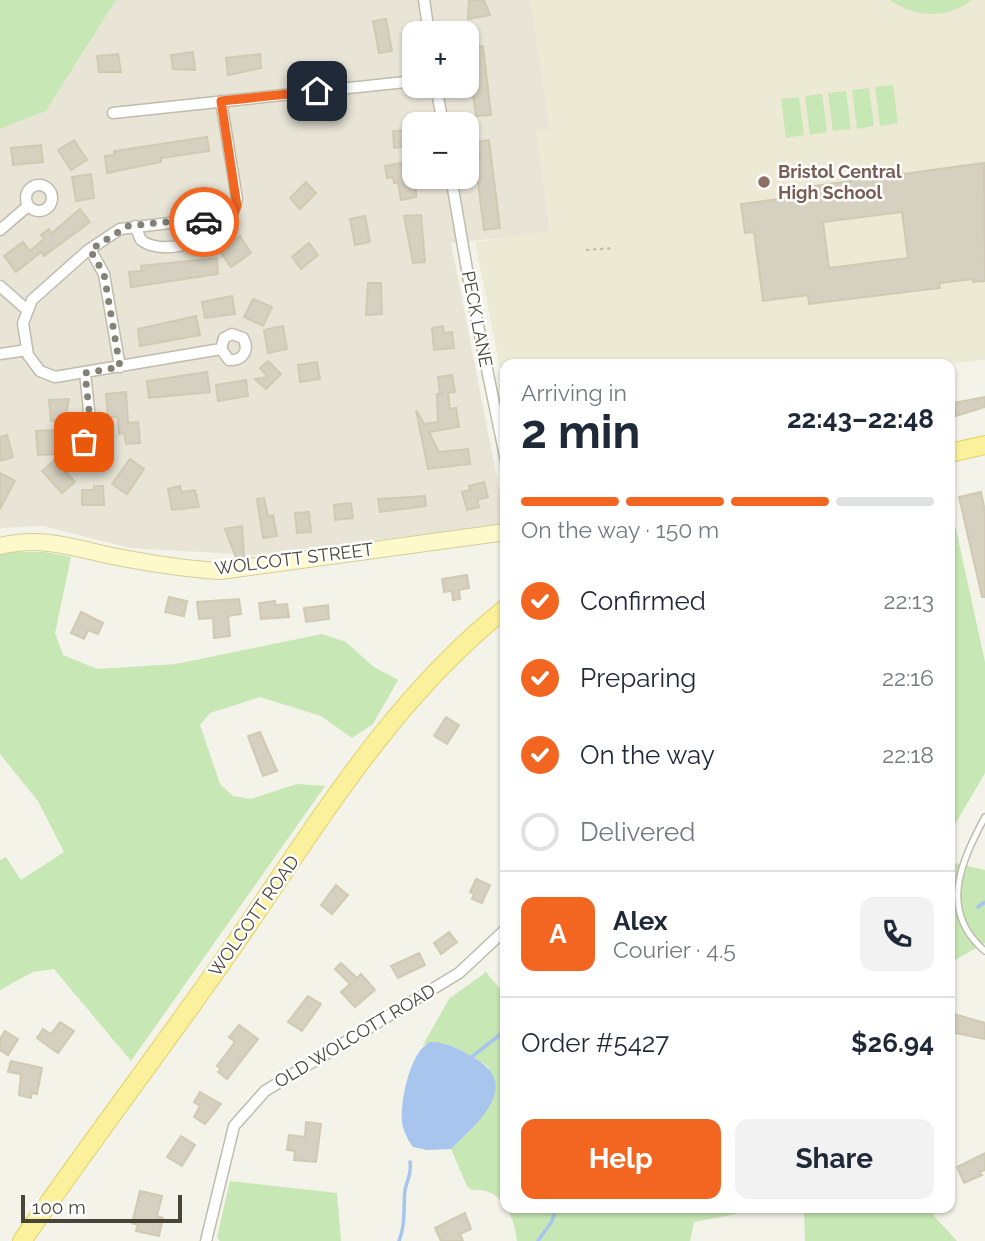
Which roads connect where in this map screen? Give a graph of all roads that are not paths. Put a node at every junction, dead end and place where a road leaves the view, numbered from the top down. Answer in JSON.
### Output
{"nodes":[{"id":1,"x":424,"y":0,"type":"edge"},
{"id":2,"x":427,"y":21,"type":"edge"},
{"id":3,"x":402,"y":82,"type":"edge"},
{"id":4,"x":221,"y":101,"type":"junction"},
{"id":5,"x":113,"y":113,"type":"dead end"},
{"id":6,"x":453,"y":189,"type":"edge"},
{"id":7,"x":28,"y":206,"type":"dead end"},
{"id":8,"x":211,"y":223,"type":"junction"},
{"id":9,"x":135,"y":226,"type":"junction"},
{"id":10,"x":0,"y":230,"type":"edge"},
{"id":11,"x":90,"y":250,"type":"junction"},
{"id":12,"x":0,"y":285,"type":"edge"},
{"id":13,"x":26,"y":309,"type":"junction"},
{"id":14,"x":221,"y":349,"type":"dead end"},
{"id":15,"x":27,"y":350,"type":"junction"},
{"id":16,"x":0,"y":354,"type":"edge"},
{"id":17,"x":120,"y":367,"type":"junction"},
{"id":18,"x":85,"y":373,"type":"junction"},
{"id":19,"x":500,"y":432,"type":"edge"},
{"id":20,"x":92,"y":438,"type":"dead end"},
{"id":21,"x":985,"y":445,"type":"edge"},
{"id":22,"x":955,"y":452,"type":"edge"},
{"id":23,"x":500,"y":532,"type":"edge"},
{"id":24,"x":0,"y":546,"type":"edge"},
{"id":25,"x":500,"y":613,"type":"edge"},
{"id":26,"x":985,"y":817,"type":"edge"},
{"id":27,"x":500,"y":935,"type":"edge"},
{"id":28,"x":985,"y":951,"type":"edge"},
{"id":29,"x":22,"y":1241,"type":"edge"},
{"id":30,"x":206,"y":1241,"type":"edge"}],
"edges":[{"from":1,"to":2,"type":"street"},
{"from":3,"to":4,"type":"street"},
{"from":4,"to":5,"type":"street"},
{"from":4,"to":8,"type":"street"},
{"from":6,"to":19,"type":"street","name":"PECK LANE"},
{"from":7,"to":10,"type":"street"},
{"from":8,"to":9,"type":"street"},
{"from":8,"to":9,"type":"street"},
{"from":9,"to":11,"type":"street"},
{"from":11,"to":13,"type":"street"},
{"from":11,"to":17,"type":"street"},
{"from":12,"to":13,"type":"street"},
{"from":13,"to":15,"type":"street"},
{"from":14,"to":17,"type":"street"},
{"from":15,"to":16,"type":"street"},
{"from":15,"to":18,"type":"street"},
{"from":17,"to":18,"type":"street"},
{"from":18,"to":20,"type":"street"},
{"from":21,"to":22,"type":"main road"},
{"from":23,"to":24,"type":"main road","name":"WOLCOTT STREET"},
{"from":25,"to":29,"type":"main road","name":"WOLCOTT ROAD"},
{"from":26,"to":28,"type":"lane"},
{"from":27,"to":30,"type":"street","name":"OLD WOLCOTT ROAD"}]}
